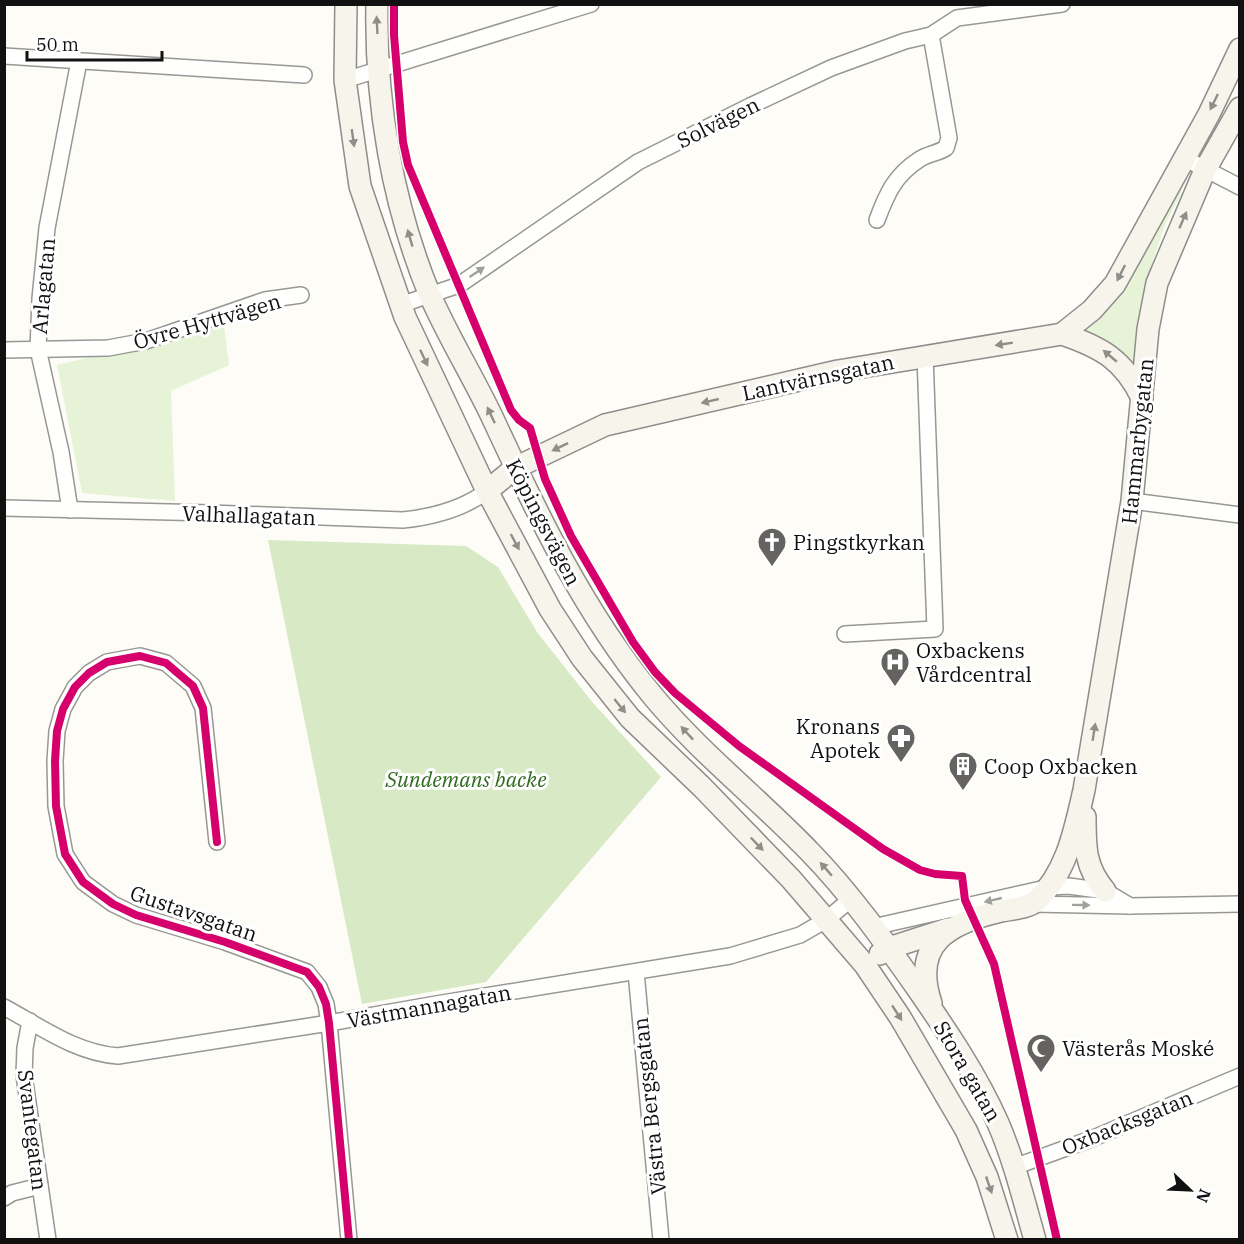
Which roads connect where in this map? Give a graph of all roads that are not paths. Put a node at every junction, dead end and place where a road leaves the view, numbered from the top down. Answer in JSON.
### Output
{"nodes":[{"id":1,"x":346,"y":4,"type":"edge"},
{"id":2,"x":377,"y":4,"type":"edge"},
{"id":3,"x":591,"y":4,"type":"edge"},
{"id":4,"x":1062,"y":4,"type":"edge"},
{"id":5,"x":955,"y":11,"type":"edge"},
{"id":6,"x":931,"y":35,"type":"junction"},
{"id":7,"x":1239,"y":49,"type":"edge"},
{"id":8,"x":4,"y":56,"type":"edge"},
{"id":9,"x":79,"y":61,"type":"junction"},
{"id":10,"x":380,"y":70,"type":"junction"},
{"id":11,"x":304,"y":75,"type":"dead end"},
{"id":12,"x":345,"y":80,"type":"junction"},
{"id":13,"x":1239,"y":108,"type":"edge"},
{"id":14,"x":1184,"y":158,"type":"junction"},
{"id":15,"x":1205,"y":170,"type":"junction"},
{"id":16,"x":1239,"y":187,"type":"edge"},
{"id":17,"x":878,"y":220,"type":"dead end"},
{"id":18,"x":301,"y":294,"type":"dead end"},
{"id":19,"x":430,"y":295,"type":"junction"},
{"id":20,"x":400,"y":305,"type":"junction"},
{"id":21,"x":1062,"y":334,"type":"junction"},
{"id":22,"x":38,"y":349,"type":"junction"},
{"id":23,"x":4,"y":350,"type":"edge"},
{"id":24,"x":925,"y":356,"type":"junction"},
{"id":25,"x":1142,"y":398,"type":"junction"},
{"id":26,"x":515,"y":468,"type":"junction"},
{"id":27,"x":487,"y":491,"type":"junction"},
{"id":28,"x":1132,"y":501,"type":"junction"},
{"id":29,"x":4,"y":508,"type":"edge"},
{"id":30,"x":70,"y":510,"type":"junction"},
{"id":31,"x":1239,"y":515,"type":"edge"},
{"id":32,"x":845,"y":634,"type":"dead end"},
{"id":33,"x":1084,"y":790,"type":"junction"},
{"id":34,"x":217,"y":842,"type":"dead end"},
{"id":35,"x":1050,"y":887,"type":"junction"},
{"id":36,"x":1105,"y":891,"type":"junction"},
{"id":37,"x":851,"y":899,"type":"junction"},
{"id":38,"x":1033,"y":904,"type":"junction"},
{"id":39,"x":1239,"y":904,"type":"edge"},
{"id":40,"x":1130,"y":906,"type":"junction"},
{"id":41,"x":826,"y":920,"type":"junction"},
{"id":42,"x":873,"y":927,"type":"junction"},
{"id":43,"x":948,"y":929,"type":"junction"},
{"id":44,"x":848,"y":945,"type":"junction"},
{"id":45,"x":889,"y":948,"type":"junction"},
{"id":46,"x":864,"y":965,"type":"junction"},
{"id":47,"x":636,"y":972,"type":"junction"},
{"id":48,"x":4,"y":1007,"type":"edge"},
{"id":49,"x":934,"y":1012,"type":"junction"},
{"id":50,"x":30,"y":1021,"type":"junction"},
{"id":51,"x":329,"y":1023,"type":"junction"},
{"id":52,"x":1239,"y":1076,"type":"edge"},
{"id":53,"x":1014,"y":1167,"type":"junction"},
{"id":54,"x":40,"y":1186,"type":"junction"},
{"id":55,"x":4,"y":1198,"type":"edge"},
{"id":56,"x":48,"y":1239,"type":"edge"},
{"id":57,"x":349,"y":1239,"type":"edge"},
{"id":58,"x":661,"y":1239,"type":"edge"},
{"id":59,"x":1007,"y":1239,"type":"edge"},
{"id":60,"x":1035,"y":1239,"type":"edge"}],
"edges":[{"from":1,"to":12,"type":"main road","name":"Köpingsvägen"},
{"from":10,"to":2,"type":"main road","name":"Köpingsvägen","one_way":true},
{"from":3,"to":10,"type":"street"},
{"from":4,"to":5,"type":"street","name":"Solvägen"},
{"from":5,"to":6,"type":"street","name":"Solvägen"},
{"from":6,"to":17,"type":"street"},
{"from":19,"to":6,"type":"street","name":"Solvägen","one_way":true},
{"from":7,"to":14,"type":"main road","one_way":true},
{"from":8,"to":9,"type":"street"},
{"from":9,"to":11,"type":"street"},
{"from":9,"to":22,"type":"street","name":"Arlagatan"},
{"from":10,"to":12,"type":"street"},
{"from":19,"to":10,"type":"main road","name":"Köpingsvägen","one_way":true},
{"from":12,"to":20,"type":"main road","name":"Köpingsvägen","one_way":true},
{"from":13,"to":15,"type":"main road","name":"Hammarbygatan"},
{"from":14,"to":15,"type":"street"},
{"from":14,"to":21,"type":"main road","one_way":true},
{"from":15,"to":16,"type":"street"},
{"from":25,"to":15,"type":"main road","name":"Hammarbygatan","one_way":true},
{"from":18,"to":22,"type":"street","name":"Övre Hyttvägen"},
{"from":19,"to":20,"type":"street","name":"Solvägen"},
{"from":26,"to":19,"type":"main road","name":"Köpingsvägen","one_way":true},
{"from":20,"to":27,"type":"main road","name":"Köpingsvägen","one_way":true},
{"from":21,"to":24,"type":"main road","name":"Lantvärnsgatan","one_way":true},
{"from":25,"to":21,"type":"main road","name":"Lantvärnsgatan","one_way":true},
{"from":22,"to":23,"type":"street","name":"Övre Hyttvägen"},
{"from":22,"to":30,"type":"street","name":"Arlagatan"},
{"from":24,"to":26,"type":"main road","name":"Lantvärnsgatan","one_way":true},
{"from":24,"to":32,"type":"street"},
{"from":25,"to":28,"type":"main road","name":"Hammarbygatan"},
{"from":26,"to":27,"type":"main road","name":"Lantvärnsgatan"},
{"from":37,"to":26,"type":"main road","name":"Köpingsvägen","one_way":true},
{"from":27,"to":30,"type":"street","name":"Valhallagatan"},
{"from":27,"to":41,"type":"main road","name":"Köpingsvägen","one_way":true},
{"from":28,"to":31,"type":"street"},
{"from":33,"to":28,"type":"main road","name":"Hammarbygatan","one_way":true},
{"from":29,"to":30,"type":"street","name":"Valhallagatan"},
{"from":33,"to":35,"type":"main road","name":"Hammarbygatan"},
{"from":33,"to":36,"type":"main road","name":"Hammarbygatan"},
{"from":34,"to":51,"type":"street","name":"Gustavsgatan"},
{"from":35,"to":36,"type":"street"},
{"from":35,"to":38,"type":"main road"},
{"from":35,"to":42,"type":"street","one_way":true},
{"from":36,"to":40,"type":"street"},
{"from":37,"to":41,"type":"street","name":"Västmannagatan"},
{"from":37,"to":42,"type":"main road","name":"Köpingsvägen"},
{"from":38,"to":40,"type":"street","one_way":true},
{"from":38,"to":43,"type":"main road"},
{"from":39,"to":40,"type":"street"},
{"from":41,"to":44,"type":"main road","name":"Köpingsvägen"},
{"from":41,"to":47,"type":"street","name":"Västmannagatan"},
{"from":42,"to":44,"type":"main road"},
{"from":42,"to":45,"type":"main road","name":"Köpingsvägen"},
{"from":43,"to":45,"type":"main road"},
{"from":43,"to":49,"type":"main road"},
{"from":44,"to":46,"type":"main road","name":"Stora gatan"},
{"from":45,"to":46,"type":"main road"},
{"from":45,"to":49,"type":"main road","name":"Stora gatan"},
{"from":46,"to":59,"type":"main road","name":"Stora gatan","one_way":true},
{"from":47,"to":51,"type":"street","name":"Västmannagatan"},
{"from":47,"to":58,"type":"street","name":"Västra Bergsgatan"},
{"from":48,"to":50,"type":"street","name":"Västmannagatan"},
{"from":49,"to":53,"type":"main road","name":"Stora gatan"},
{"from":50,"to":51,"type":"street","name":"Västmannagatan"},
{"from":50,"to":54,"type":"street","name":"Svantegatan"},
{"from":51,"to":57,"type":"street","name":"Gustavsgatan"},
{"from":52,"to":53,"type":"street","name":"Oxbacksgatan"},
{"from":53,"to":60,"type":"main road","name":"Stora gatan"},
{"from":54,"to":55,"type":"street"},
{"from":54,"to":56,"type":"street","name":"Svantegatan"}]}
